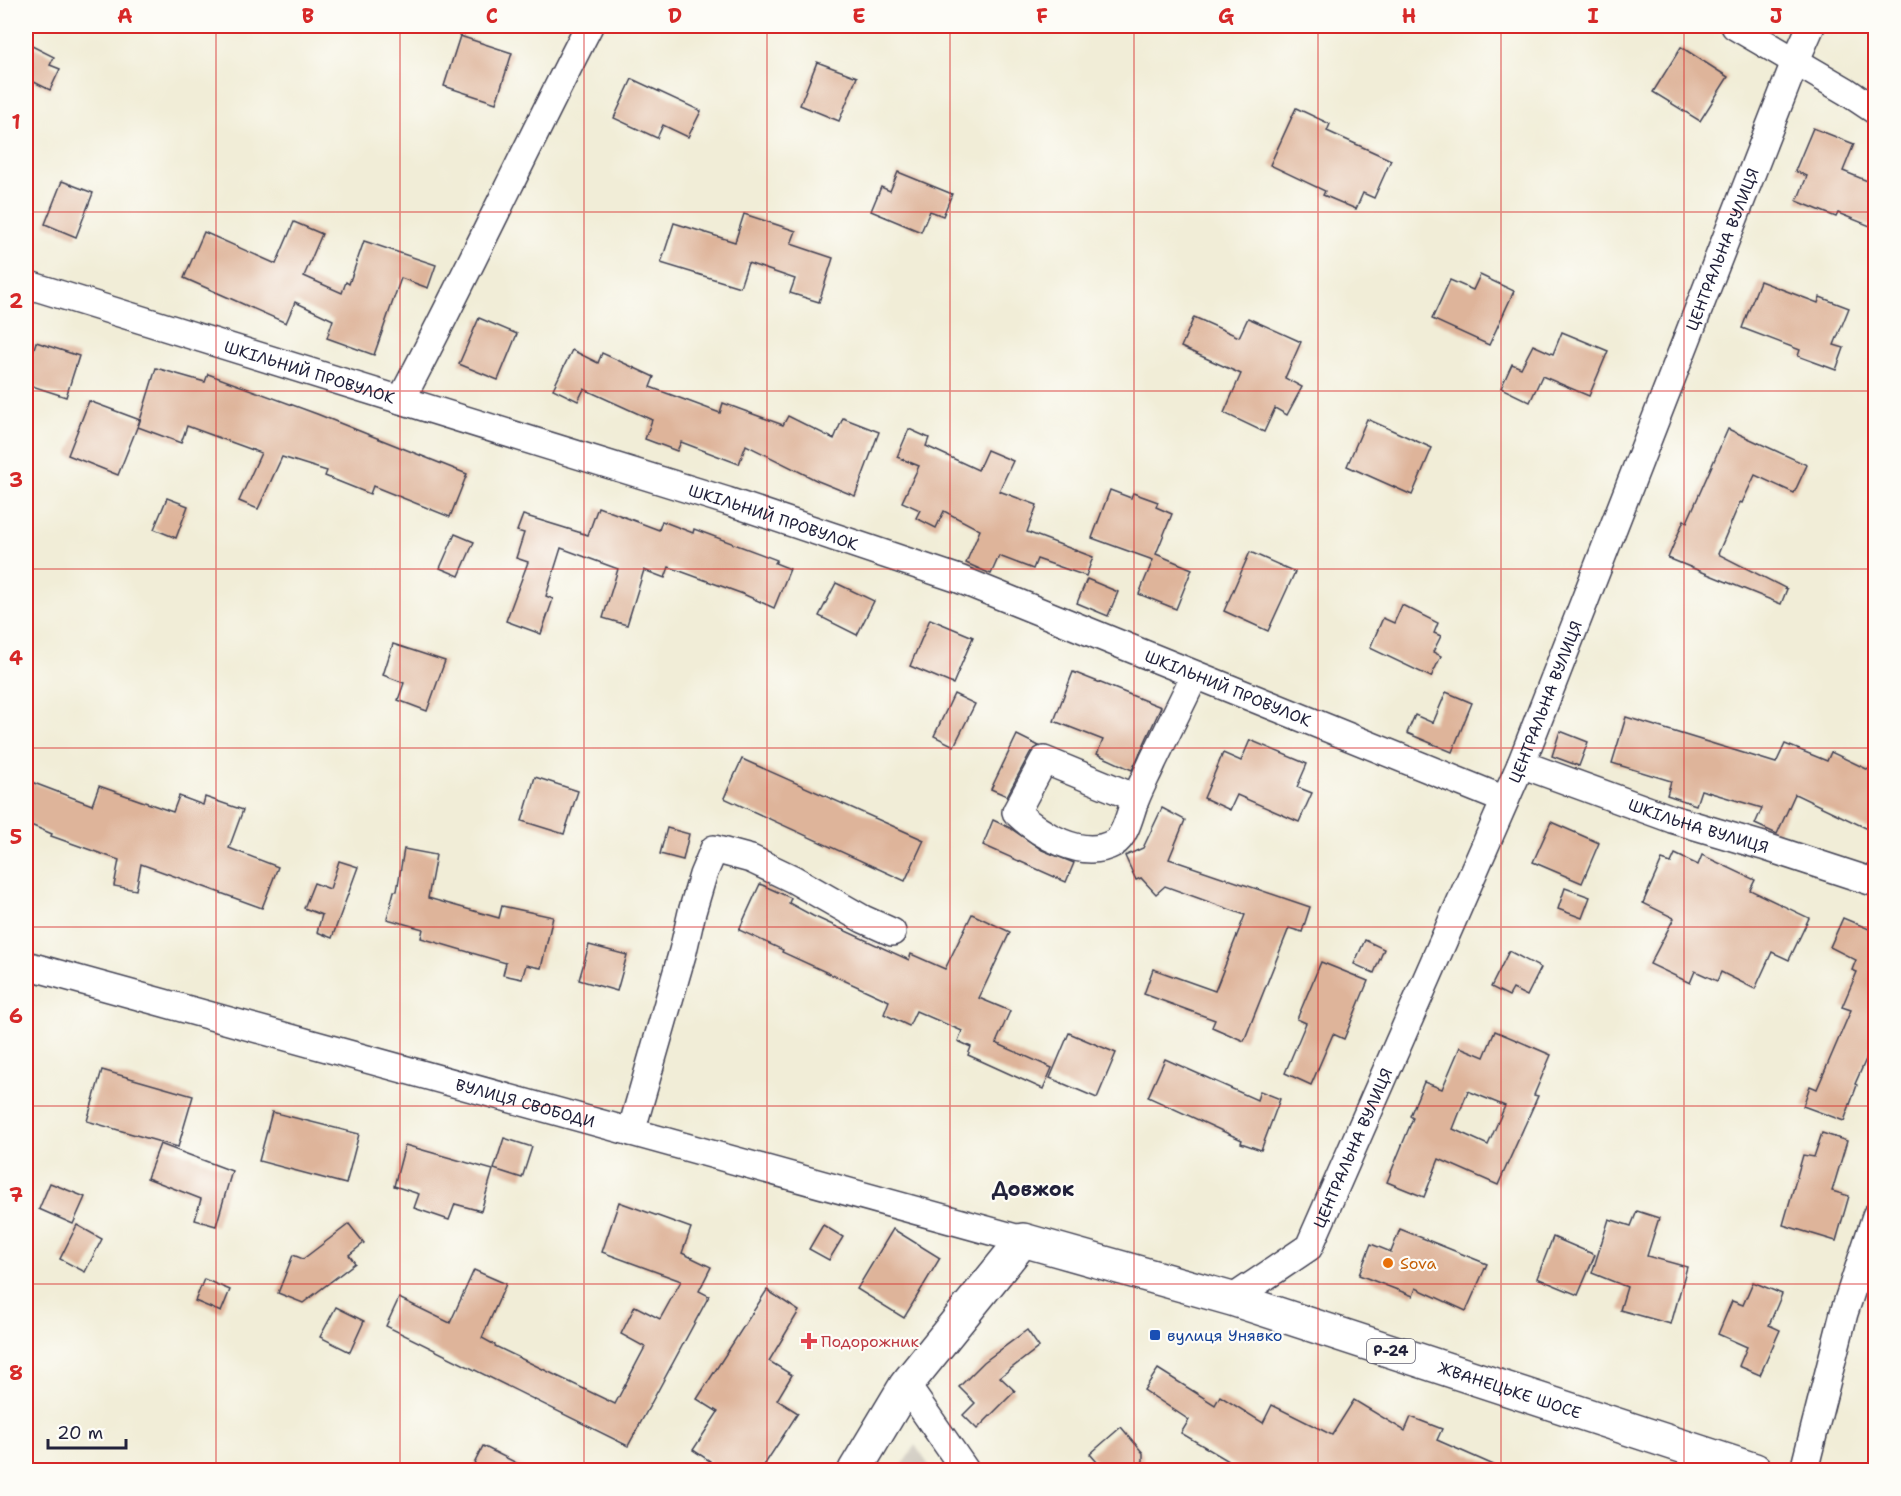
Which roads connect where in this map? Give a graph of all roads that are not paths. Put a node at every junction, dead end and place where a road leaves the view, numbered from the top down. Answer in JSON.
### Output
{"nodes":[{"id":1,"x":589,"y":26,"type":"edge"},
{"id":2,"x":1735,"y":26,"type":"edge"},
{"id":3,"x":1811,"y":26,"type":"edge"},
{"id":4,"x":1795,"y":62,"type":"junction"},
{"id":5,"x":1875,"y":111,"type":"edge"},
{"id":6,"x":26,"y":284,"type":"edge"},
{"id":7,"x":401,"y":400,"type":"junction"},
{"id":8,"x":1195,"y":675,"type":"junction"},
{"id":9,"x":1521,"y":764,"type":"junction"},
{"id":10,"x":1136,"y":798,"type":"dead end"},
{"id":11,"x":1505,"y":800,"type":"junction"},
{"id":12,"x":1875,"y":883,"type":"edge"},
{"id":13,"x":891,"y":932,"type":"dead end"},
{"id":14,"x":26,"y":965,"type":"edge"},
{"id":15,"x":631,"y":1132,"type":"junction"},
{"id":16,"x":1875,"y":1216,"type":"edge"},
{"id":17,"x":1023,"y":1240,"type":"junction"},
{"id":18,"x":1232,"y":1299,"type":"junction"},
{"id":19,"x":906,"y":1385,"type":"junction"},
{"id":20,"x":855,"y":1470,"type":"edge"},
{"id":21,"x":964,"y":1470,"type":"edge"},
{"id":22,"x":1755,"y":1470,"type":"edge"},
{"id":23,"x":1804,"y":1470,"type":"edge"}],
"edges":[{"from":1,"to":7,"type":"street"},
{"from":2,"to":4,"type":"street"},
{"from":3,"to":4,"type":"street","name":"ЦЕНТРАЛЬНА ВУЛИЦЯ"},
{"from":4,"to":5,"type":"street"},
{"from":4,"to":9,"type":"street","name":"ЦЕНТРАЛЬНА ВУЛИЦЯ"},
{"from":6,"to":7,"type":"street","name":"ШКІЛЬНИЙ ПРОВУЛОК"},
{"from":7,"to":8,"type":"street","name":"ШКІЛЬНИЙ ПРОВУЛОК"},
{"from":8,"to":10,"type":"street"},
{"from":8,"to":11,"type":"street","name":"ШКІЛЬНИЙ ПРОВУЛОК"},
{"from":9,"to":11,"type":"street","name":"ЦЕНТРАЛЬНА ВУЛИЦЯ"},
{"from":9,"to":12,"type":"street","name":"ШКІЛЬНА ВУЛИЦЯ"},
{"from":11,"to":18,"type":"street","name":"ЦЕНТРАЛЬНА ВУЛИЦЯ"},
{"from":13,"to":15,"type":"street"},
{"from":14,"to":15,"type":"street","name":"ВУЛИЦЯ СВОБОДИ"},
{"from":15,"to":17,"type":"street","name":"ВУЛИЦЯ СВОБОДИ"},
{"from":16,"to":23,"type":"street"},
{"from":17,"to":18,"type":"main road","name":"ЖВАНЕЦЬКЕ ШОСЕ","number":"Р-24"},
{"from":17,"to":19,"type":"main road"},
{"from":18,"to":22,"type":"main road","name":"ЖВАНЕЦЬКЕ ШОСЕ","number":"Р-24"},
{"from":19,"to":20,"type":"main road"},
{"from":19,"to":21,"type":"street"}]}
